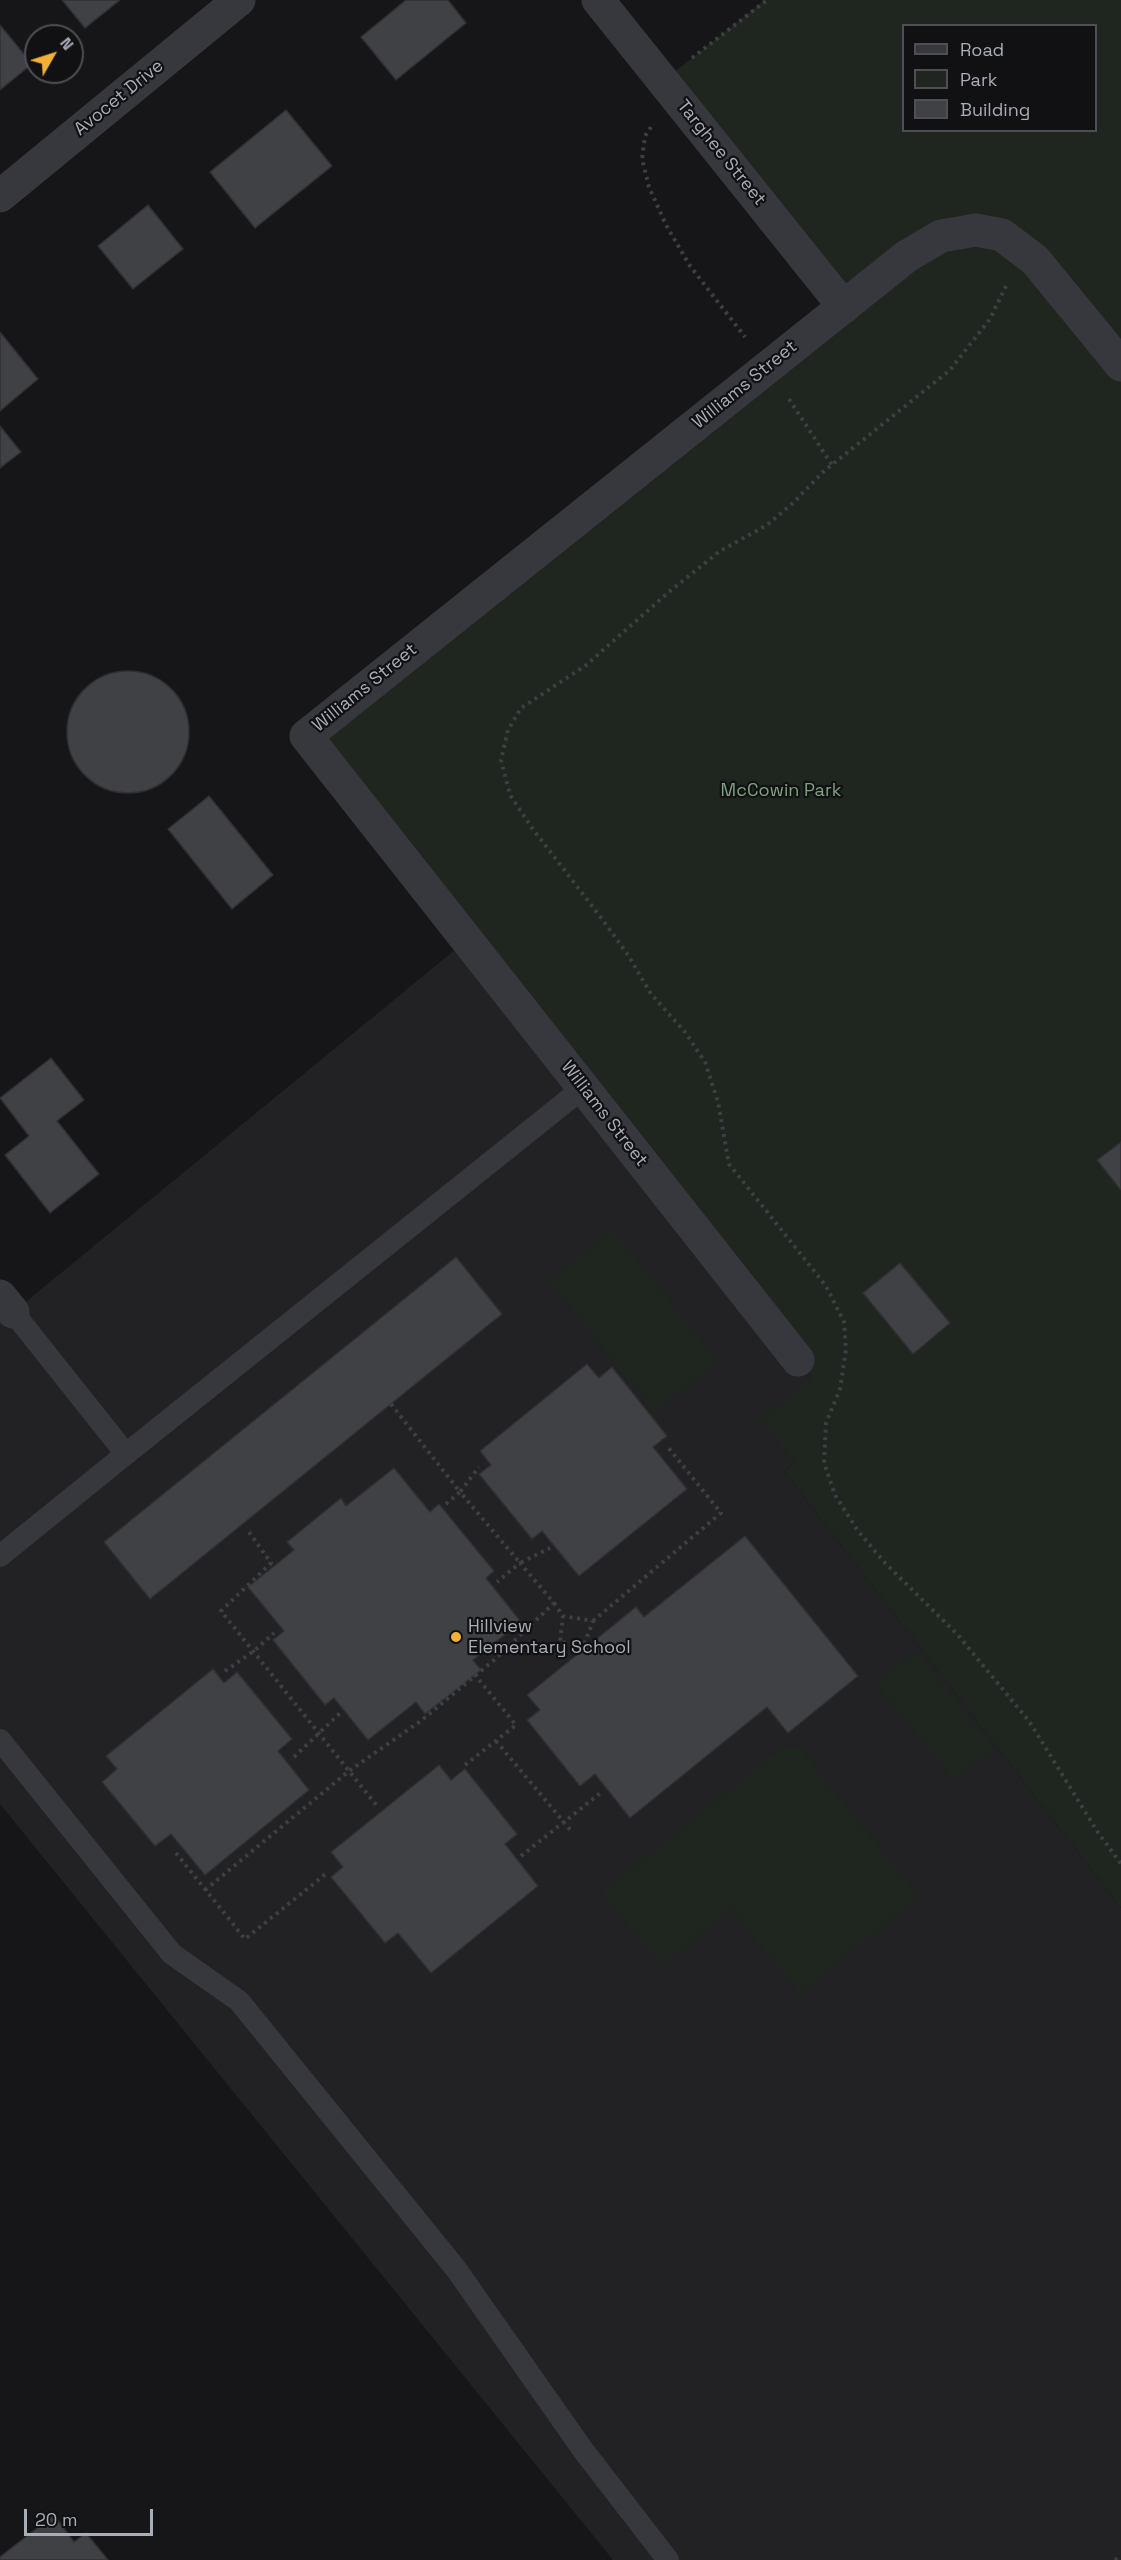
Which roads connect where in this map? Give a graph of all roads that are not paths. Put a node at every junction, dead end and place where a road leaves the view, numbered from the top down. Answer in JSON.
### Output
{"nodes":[{"id":1,"x":239,"y":0,"type":"edge"},
{"id":2,"x":598,"y":0,"type":"edge"},
{"id":3,"x":0,"y":196,"type":"edge"},
{"id":4,"x":844,"y":307,"type":"junction"},
{"id":5,"x":1121,"y":364,"type":"edge"},
{"id":6,"x":583,"y":1088,"type":"junction"},
{"id":7,"x":7,"y":1304,"type":"edge"},
{"id":8,"x":798,"y":1360,"type":"dead end"},
{"id":9,"x":126,"y":1454,"type":"junction"},
{"id":10,"x":0,"y":1556,"type":"edge"},
{"id":11,"x":0,"y":1740,"type":"edge"},
{"id":12,"x":668,"y":2560,"type":"edge"}],
"edges":[{"from":1,"to":3,"type":"street","name":"Avocet Drive"},
{"from":2,"to":4,"type":"street","name":"Targhee Street"},
{"from":4,"to":5,"type":"street","name":"Williams Street"},
{"from":4,"to":6,"type":"street","name":"Williams Street"},
{"from":6,"to":8,"type":"street","name":"Williams Street"},
{"from":6,"to":9,"type":"lane"},
{"from":7,"to":9,"type":"lane"},
{"from":9,"to":10,"type":"lane"},
{"from":11,"to":12,"type":"lane"}]}
